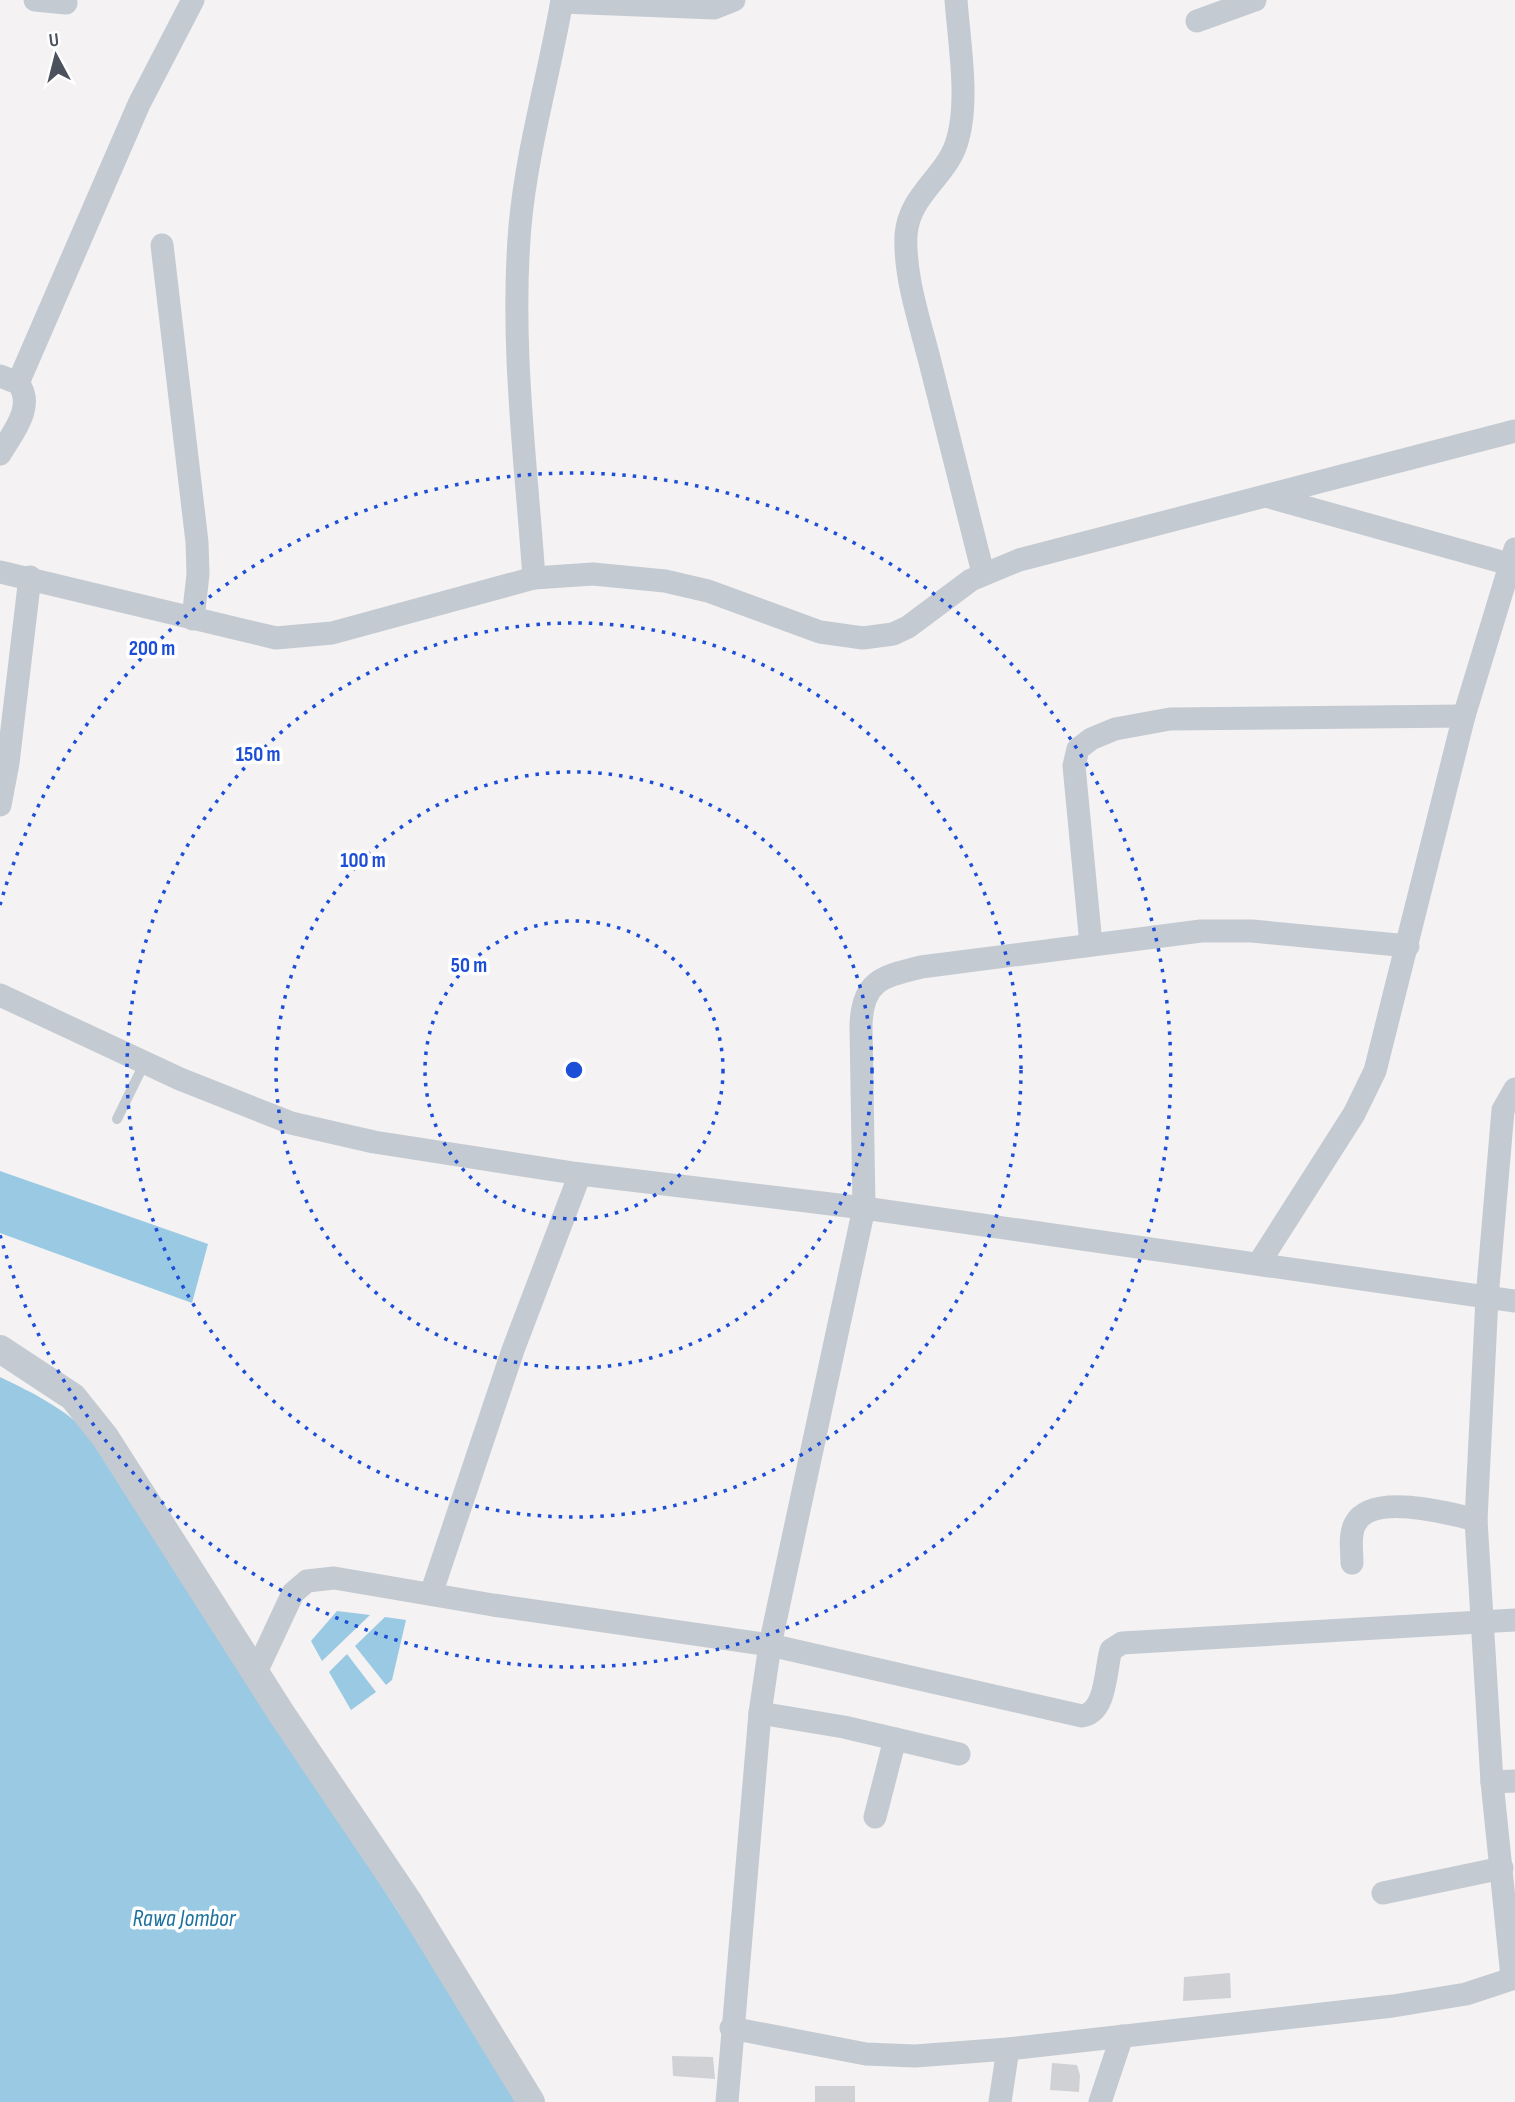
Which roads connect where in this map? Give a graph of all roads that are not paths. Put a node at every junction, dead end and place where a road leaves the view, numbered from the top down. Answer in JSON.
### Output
{"nodes":[{"id":1,"x":35,"y":0,"type":"edge"},
{"id":2,"x":193,"y":0,"type":"edge"},
{"id":3,"x":734,"y":0,"type":"edge"},
{"id":4,"x":956,"y":0,"type":"edge"},
{"id":5,"x":1255,"y":0,"type":"edge"},
{"id":6,"x":562,"y":1,"type":"edge"},
{"id":7,"x":66,"y":3,"type":"dead end"},
{"id":8,"x":1197,"y":21,"type":"dead end"},
{"id":9,"x":162,"y":245,"type":"dead end"},
{"id":10,"x":9,"y":379,"type":"edge"},
{"id":11,"x":1515,"y":430,"type":"edge"},
{"id":12,"x":0,"y":454,"type":"edge"},
{"id":13,"x":1265,"y":496,"type":"junction"},
{"id":14,"x":1512,"y":556,"type":"edge"},
{"id":15,"x":0,"y":572,"type":"edge"},
{"id":16,"x":983,"y":573,"type":"junction"},
{"id":17,"x":30,"y":577,"type":"junction"},
{"id":18,"x":534,"y":578,"type":"junction"},
{"id":19,"x":193,"y":619,"type":"junction"},
{"id":20,"x":1504,"y":625,"type":"edge"},
{"id":21,"x":1464,"y":716,"type":"junction"},
{"id":22,"x":0,"y":805,"type":"edge"},
{"id":23,"x":1091,"y":944,"type":"junction"},
{"id":24,"x":1408,"y":946,"type":"junction"},
{"id":25,"x":0,"y":995,"type":"edge"},
{"id":26,"x":145,"y":1062,"type":"junction"},
{"id":27,"x":1515,"y":1089,"type":"edge"},
{"id":28,"x":117,"y":1119,"type":"dead end"},
{"id":29,"x":580,"y":1174,"type":"junction"},
{"id":30,"x":864,"y":1208,"type":"junction"},
{"id":31,"x":1259,"y":1263,"type":"junction"},
{"id":32,"x":1488,"y":1298,"type":"junction"},
{"id":33,"x":1515,"y":1301,"type":"edge"},
{"id":34,"x":0,"y":1349,"type":"edge"},
{"id":35,"x":1476,"y":1520,"type":"junction"},
{"id":36,"x":1352,"y":1563,"type":"dead end"},
{"id":37,"x":431,"y":1594,"type":"junction"},
{"id":38,"x":1515,"y":1620,"type":"edge"},
{"id":39,"x":1482,"y":1623,"type":"junction"},
{"id":40,"x":770,"y":1644,"type":"junction"},
{"id":41,"x":256,"y":1672,"type":"junction"},
{"id":42,"x":760,"y":1713,"type":"junction"},
{"id":43,"x":895,"y":1739,"type":"junction"},
{"id":44,"x":959,"y":1754,"type":"dead end"},
{"id":45,"x":1515,"y":1781,"type":"edge"},
{"id":46,"x":1492,"y":1782,"type":"junction"},
{"id":47,"x":875,"y":1817,"type":"dead end"},
{"id":48,"x":1503,"y":1868,"type":"junction"},
{"id":49,"x":1383,"y":1893,"type":"dead end"},
{"id":50,"x":1513,"y":1978,"type":"edge"},
{"id":51,"x":731,"y":2028,"type":"junction"},
{"id":52,"x":1122,"y":2036,"type":"junction"},
{"id":53,"x":1008,"y":2049,"type":"junction"},
{"id":54,"x":531,"y":2102,"type":"edge"},
{"id":55,"x":727,"y":2102,"type":"edge"},
{"id":56,"x":1000,"y":2102,"type":"edge"},
{"id":57,"x":1100,"y":2102,"type":"edge"}],
"edges":[{"from":1,"to":7,"type":"street"},
{"from":2,"to":10,"type":"street"},
{"from":3,"to":6,"type":"street"},
{"from":4,"to":16,"type":"street"},
{"from":5,"to":8,"type":"street"},
{"from":6,"to":18,"type":"street"},
{"from":9,"to":19,"type":"street"},
{"from":10,"to":12,"type":"street"},
{"from":11,"to":13,"type":"street"},
{"from":13,"to":14,"type":"street"},
{"from":13,"to":16,"type":"street"},
{"from":14,"to":20,"type":"street"},
{"from":15,"to":17,"type":"street"},
{"from":16,"to":18,"type":"street"},
{"from":17,"to":19,"type":"street"},
{"from":17,"to":22,"type":"street"},
{"from":18,"to":19,"type":"street"},
{"from":20,"to":21,"type":"street"},
{"from":21,"to":23,"type":"street"},
{"from":21,"to":24,"type":"street"},
{"from":23,"to":24,"type":"street"},
{"from":23,"to":30,"type":"street"},
{"from":24,"to":31,"type":"street"},
{"from":25,"to":26,"type":"street"},
{"from":26,"to":28,"type":"lane"},
{"from":26,"to":29,"type":"street"},
{"from":27,"to":32,"type":"street"},
{"from":29,"to":30,"type":"street"},
{"from":29,"to":37,"type":"street"},
{"from":30,"to":31,"type":"street"},
{"from":30,"to":40,"type":"street"},
{"from":31,"to":32,"type":"street"},
{"from":32,"to":33,"type":"street"},
{"from":32,"to":35,"type":"street"},
{"from":34,"to":41,"type":"street"},
{"from":35,"to":36,"type":"street"},
{"from":35,"to":39,"type":"street"},
{"from":37,"to":40,"type":"street"},
{"from":37,"to":41,"type":"street"},
{"from":38,"to":39,"type":"street"},
{"from":39,"to":40,"type":"street"},
{"from":39,"to":46,"type":"street"},
{"from":40,"to":42,"type":"street"},
{"from":41,"to":54,"type":"street"},
{"from":42,"to":43,"type":"street"},
{"from":42,"to":51,"type":"street"},
{"from":43,"to":44,"type":"street"},
{"from":43,"to":47,"type":"street"},
{"from":45,"to":46,"type":"street"},
{"from":46,"to":48,"type":"street"},
{"from":48,"to":49,"type":"street"},
{"from":48,"to":50,"type":"street"},
{"from":50,"to":52,"type":"street"},
{"from":51,"to":53,"type":"street"},
{"from":51,"to":55,"type":"street"},
{"from":52,"to":53,"type":"street"},
{"from":52,"to":57,"type":"street"},
{"from":53,"to":56,"type":"street"}]}
